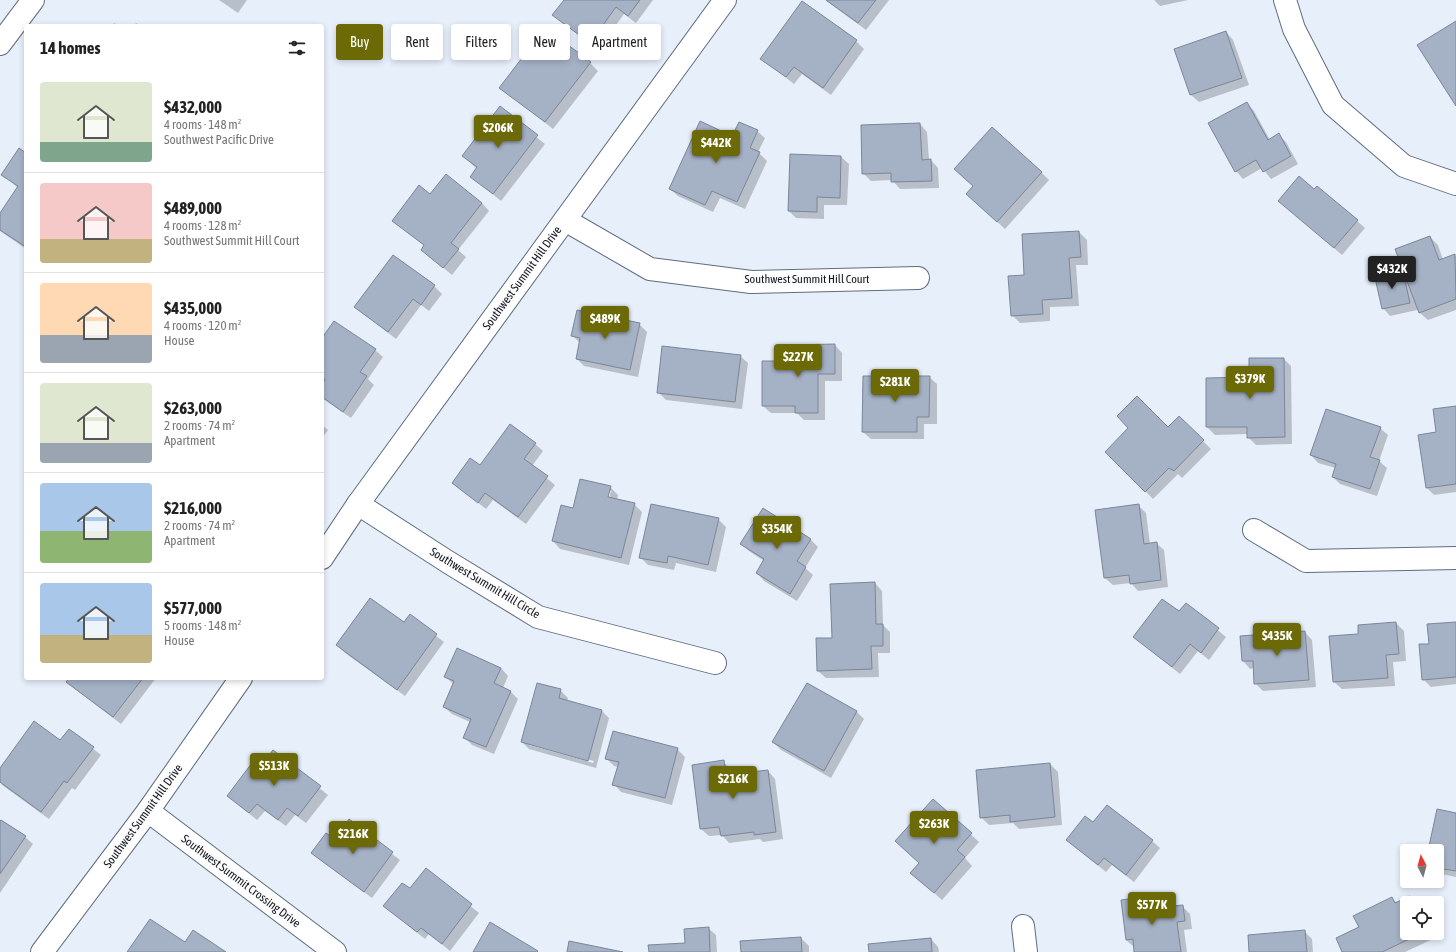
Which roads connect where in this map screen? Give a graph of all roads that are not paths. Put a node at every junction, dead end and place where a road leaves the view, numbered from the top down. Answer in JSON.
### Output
{"nodes":[{"id":1,"x":33,"y":0,"type":"edge"},
{"id":2,"x":725,"y":0,"type":"edge"},
{"id":3,"x":1284,"y":0,"type":"edge"},
{"id":4,"x":0,"y":44,"type":"edge"},
{"id":5,"x":1456,"y":184,"type":"edge"},
{"id":6,"x":565,"y":220,"type":"junction"},
{"id":7,"x":918,"y":278,"type":"dead end"},
{"id":8,"x":358,"y":504,"type":"junction"},
{"id":9,"x":1254,"y":530,"type":"dead end"},
{"id":10,"x":324,"y":555,"type":"edge"},
{"id":11,"x":1456,"y":558,"type":"edge"},
{"id":12,"x":715,"y":663,"type":"dead end"},
{"id":13,"x":240,"y":680,"type":"edge"},
{"id":14,"x":148,"y":811,"type":"junction"},
{"id":15,"x":1023,"y":926,"type":"dead end"},
{"id":16,"x":42,"y":952,"type":"edge"},
{"id":17,"x":334,"y":952,"type":"edge"},
{"id":18,"x":1026,"y":952,"type":"edge"}],
"edges":[{"from":1,"to":4,"type":"street"},
{"from":2,"to":6,"type":"street","name":"Southwest Summit Hill Drive"},
{"from":3,"to":5,"type":"street"},
{"from":6,"to":7,"type":"street","name":"Southwest Summit Hill Court"},
{"from":6,"to":8,"type":"street","name":"Southwest Summit Hill Drive"},
{"from":8,"to":10,"type":"street","name":"Southwest Summit Hill Drive"},
{"from":8,"to":12,"type":"street","name":"Southwest Summit Hill Circle"},
{"from":9,"to":11,"type":"street"},
{"from":13,"to":14,"type":"street","name":"Southwest Summit Hill Drive"},
{"from":14,"to":16,"type":"street","name":"Southwest Summit Hill Drive"},
{"from":14,"to":17,"type":"street","name":"Southwest Summit Crossing Drive"},
{"from":15,"to":18,"type":"street"}]}
